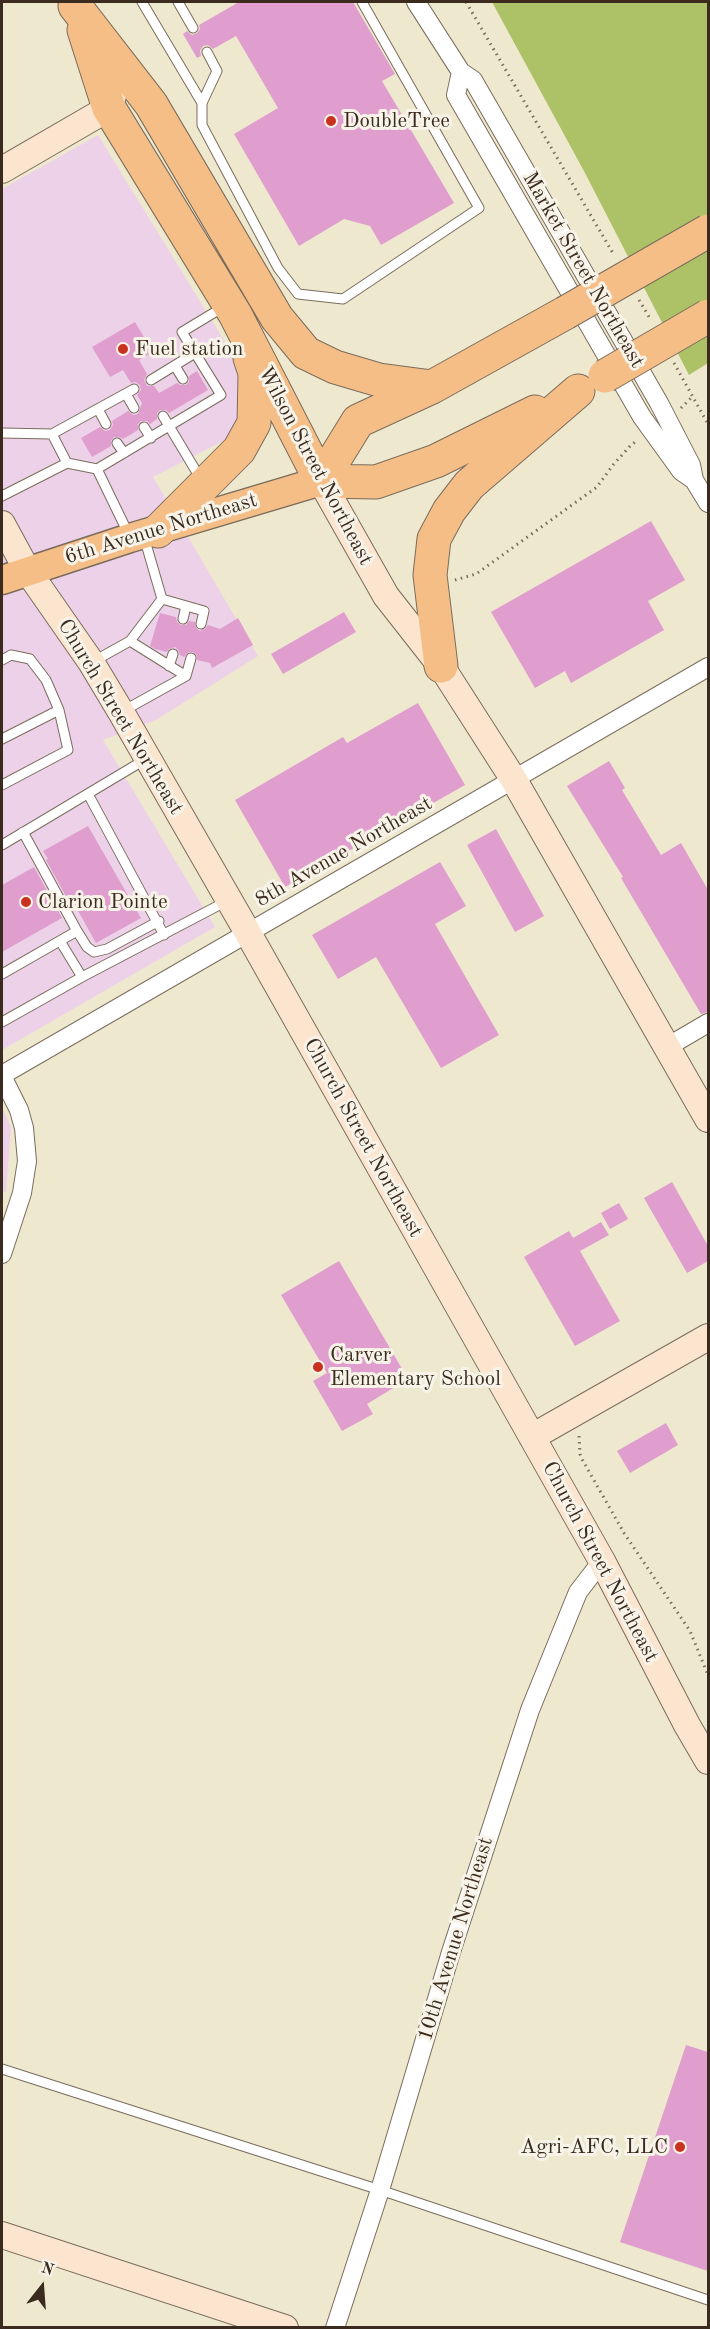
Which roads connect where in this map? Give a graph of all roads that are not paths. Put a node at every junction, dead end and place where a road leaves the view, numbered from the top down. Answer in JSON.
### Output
{"nodes":[{"id":1,"x":142,"y":2,"type":"edge"},
{"id":2,"x":178,"y":2,"type":"edge"},
{"id":3,"x":362,"y":2,"type":"edge"},
{"id":4,"x":416,"y":2,"type":"edge"},
{"id":5,"x":74,"y":4,"type":"edge"},
{"id":6,"x":193,"y":28,"type":"dead end"},
{"id":7,"x":207,"y":52,"type":"dead end"},
{"id":8,"x":115,"y":57,"type":"junction"},
{"id":9,"x":461,"y":72,"type":"junction"},
{"id":10,"x":202,"y":103,"type":"junction"},
{"id":11,"x":110,"y":108,"type":"junction"},
{"id":12,"x":2,"y":170,"type":"edge"},
{"id":13,"x":708,"y":231,"type":"edge"},
{"id":14,"x":232,"y":308,"type":"junction"},
{"id":15,"x":708,"y":316,"type":"edge"},
{"id":16,"x":195,"y":353,"type":"junction"},
{"id":17,"x":175,"y":366,"type":"junction"},
{"id":18,"x":183,"y":379,"type":"dead end"},
{"id":19,"x":151,"y":380,"type":"dead end"},
{"id":20,"x":591,"y":383,"type":"junction"},
{"id":21,"x":432,"y":387,"type":"junction"},
{"id":22,"x":195,"y":398,"type":"dead end"},
{"id":23,"x":134,"y":408,"type":"dead end"},
{"id":24,"x":200,"y":408,"type":"junction"},
{"id":25,"x":98,"y":410,"type":"junction"},
{"id":26,"x":163,"y":416,"type":"dead end"},
{"id":27,"x":106,"y":424,"type":"dead end"},
{"id":28,"x":144,"y":427,"type":"dead end"},
{"id":29,"x":170,"y":427,"type":"junction"},
{"id":30,"x":2,"y":433,"type":"edge"},
{"id":31,"x":52,"y":434,"type":"junction"},
{"id":32,"x":151,"y":438,"type":"junction"},
{"id":33,"x":117,"y":442,"type":"dead end"},
{"id":34,"x":124,"y":453,"type":"junction"},
{"id":35,"x":67,"y":463,"type":"junction"},
{"id":36,"x":98,"y":469,"type":"junction"},
{"id":37,"x":694,"y":480,"type":"junction"},
{"id":38,"x":321,"y":482,"type":"junction"},
{"id":39,"x":205,"y":484,"type":"junction"},
{"id":40,"x":2,"y":496,"type":"edge"},
{"id":41,"x":708,"y":503,"type":"edge"},
{"id":42,"x":2,"y":524,"type":"edge"},
{"id":43,"x":144,"y":534,"type":"junction"},
{"id":44,"x":14,"y":575,"type":"edge"},
{"id":45,"x":162,"y":599,"type":"junction"},
{"id":46,"x":186,"y":606,"type":"junction"},
{"id":47,"x":183,"y":619,"type":"dead end"},
{"id":48,"x":201,"y":624,"type":"dead end"},
{"id":49,"x":130,"y":641,"type":"junction"},
{"id":50,"x":172,"y":654,"type":"dead end"},
{"id":51,"x":191,"y":658,"type":"dead end"},
{"id":52,"x":2,"y":660,"type":"edge"},
{"id":53,"x":91,"y":662,"type":"junction"},
{"id":54,"x":169,"y":666,"type":"junction"},
{"id":55,"x":441,"y":666,"type":"junction"},
{"id":56,"x":708,"y":667,"type":"edge"},
{"id":57,"x":186,"y":676,"type":"junction"},
{"id":58,"x":58,"y":710,"type":"junction"},
{"id":59,"x":121,"y":712,"type":"junction"},
{"id":60,"x":2,"y":739,"type":"edge"},
{"id":61,"x":147,"y":759,"type":"junction"},
{"id":62,"x":514,"y":780,"type":"junction"},
{"id":63,"x":2,"y":785,"type":"edge"},
{"id":64,"x":88,"y":794,"type":"junction"},
{"id":65,"x":23,"y":832,"type":"junction"},
{"id":66,"x":2,"y":845,"type":"edge"},
{"id":67,"x":228,"y":900,"type":"junction"},
{"id":68,"x":159,"y":921,"type":"junction"},
{"id":69,"x":77,"y":931,"type":"junction"},
{"id":70,"x":248,"y":933,"type":"junction"},
{"id":71,"x":164,"y":936,"type":"junction"},
{"id":72,"x":60,"y":941,"type":"junction"},
{"id":73,"x":2,"y":974,"type":"edge"},
{"id":74,"x":82,"y":977,"type":"junction"},
{"id":75,"x":2,"y":1022,"type":"edge"},
{"id":76,"x":708,"y":1023,"type":"edge"},
{"id":77,"x":667,"y":1047,"type":"junction"},
{"id":78,"x":2,"y":1076,"type":"edge"},
{"id":79,"x":708,"y":1119,"type":"edge"},
{"id":80,"x":9,"y":1206,"type":"edge"},
{"id":81,"x":2,"y":1254,"type":"edge"},
{"id":82,"x":708,"y":1336,"type":"edge"},
{"id":83,"x":532,"y":1437,"type":"junction"},
{"id":84,"x":602,"y":1561,"type":"junction"},
{"id":85,"x":708,"y":1761,"type":"edge"},
{"id":86,"x":2,"y":2069,"type":"edge"},
{"id":87,"x":380,"y":2190,"type":"junction"},
{"id":88,"x":2,"y":2235,"type":"edge"},
{"id":89,"x":708,"y":2300,"type":"edge"},
{"id":90,"x":285,"y":2328,"type":"edge"},
{"id":91,"x":335,"y":2328,"type":"edge"}],
"edges":[{"from":1,"to":10,"type":"lane"},
{"from":2,"to":6,"type":"lane"},
{"from":3,"to":10,"type":"lane"},
{"from":4,"to":9,"type":"street","name":"Market Street Northeast"},
{"from":5,"to":8,"type":"highway"},
{"from":5,"to":11,"type":"highway","name":"Wilson Street Northeast"},
{"from":7,"to":10,"type":"lane"},
{"from":8,"to":11,"type":"street"},
{"from":8,"to":21,"type":"highway"},
{"from":9,"to":37,"type":"street","name":"Market Street Northeast"},
{"from":9,"to":37,"type":"street","name":"Market Street Northeast"},
{"from":11,"to":12,"type":"street"},
{"from":11,"to":14,"type":"highway","name":"Wilson Street Northeast"},
{"from":13,"to":21,"type":"highway","bridge":true},
{"from":14,"to":16,"type":"lane"},
{"from":14,"to":38,"type":"highway","name":"Wilson Street Northeast"},
{"from":14,"to":39,"type":"highway"},
{"from":15,"to":20,"type":"highway","bridge":true},
{"from":16,"to":17,"type":"lane"},
{"from":16,"to":24,"type":"lane"},
{"from":17,"to":18,"type":"lane"},
{"from":17,"to":19,"type":"lane"},
{"from":20,"to":38,"type":"highway","name":"6th Avenue Northeast"},
{"from":20,"to":55,"type":"highway"},
{"from":21,"to":38,"type":"highway"},
{"from":22,"to":24,"type":"lane"},
{"from":23,"to":25,"type":"lane"},
{"from":24,"to":29,"type":"lane"},
{"from":25,"to":27,"type":"lane"},
{"from":25,"to":31,"type":"lane"},
{"from":26,"to":29,"type":"lane"},
{"from":28,"to":32,"type":"lane"},
{"from":29,"to":32,"type":"lane"},
{"from":29,"to":39,"type":"lane"},
{"from":30,"to":31,"type":"lane"},
{"from":31,"to":35,"type":"lane"},
{"from":32,"to":34,"type":"lane"},
{"from":33,"to":34,"type":"lane"},
{"from":34,"to":36,"type":"lane"},
{"from":35,"to":36,"type":"lane"},
{"from":35,"to":40,"type":"lane"},
{"from":36,"to":43,"type":"lane"},
{"from":37,"to":41,"type":"street","name":"Market Street Northeast"},
{"from":38,"to":43,"type":"main road","name":"6th Avenue Northeast"},
{"from":38,"to":55,"type":"street","name":"Wilson Street Northeast"},
{"from":39,"to":43,"type":"highway"},
{"from":42,"to":44,"type":"street","name":"Church Street Northeast"},
{"from":43,"to":44,"type":"main road","name":"6th Avenue Northeast"},
{"from":43,"to":45,"type":"lane"},
{"from":44,"to":53,"type":"street","name":"Church Street Northeast"},
{"from":45,"to":46,"type":"lane"},
{"from":45,"to":49,"type":"lane"},
{"from":46,"to":47,"type":"lane"},
{"from":46,"to":48,"type":"lane"},
{"from":49,"to":53,"type":"lane"},
{"from":49,"to":54,"type":"lane"},
{"from":50,"to":54,"type":"lane"},
{"from":51,"to":57,"type":"lane"},
{"from":52,"to":58,"type":"lane"},
{"from":53,"to":59,"type":"street","name":"Church Street Northeast"},
{"from":54,"to":57,"type":"lane"},
{"from":55,"to":62,"type":"street","name":"Wilson Street Northeast"},
{"from":56,"to":62,"type":"street","name":"8th Avenue Northeast"},
{"from":57,"to":59,"type":"lane"},
{"from":58,"to":60,"type":"lane"},
{"from":58,"to":63,"type":"lane"},
{"from":59,"to":61,"type":"street","name":"Church Street Northeast"},
{"from":61,"to":64,"type":"lane"},
{"from":61,"to":67,"type":"street","name":"Church Street Northeast"},
{"from":62,"to":70,"type":"street","name":"8th Avenue Northeast"},
{"from":62,"to":77,"type":"street","name":"Wilson Street Northeast"},
{"from":64,"to":65,"type":"lane"},
{"from":64,"to":68,"type":"lane"},
{"from":65,"to":66,"type":"lane"},
{"from":65,"to":69,"type":"lane"},
{"from":67,"to":70,"type":"street","name":"Church Street Northeast"},
{"from":67,"to":71,"type":"lane"},
{"from":68,"to":69,"type":"lane"},
{"from":68,"to":71,"type":"lane"},
{"from":69,"to":72,"type":"lane"},
{"from":70,"to":78,"type":"street","name":"8th Avenue Northeast"},
{"from":70,"to":83,"type":"street","name":"Church Street Northeast"},
{"from":71,"to":74,"type":"lane"},
{"from":72,"to":73,"type":"lane"},
{"from":72,"to":74,"type":"lane"},
{"from":74,"to":75,"type":"lane"},
{"from":76,"to":77,"type":"street"},
{"from":77,"to":79,"type":"street","name":"Wilson Street Northeast"},
{"from":78,"to":80,"type":"street","name":"8th Avenue Northeast"},
{"from":80,"to":81,"type":"street","name":"8th Avenue Northeast"},
{"from":82,"to":83,"type":"street"},
{"from":83,"to":84,"type":"street","name":"Church Street Northeast"},
{"from":84,"to":85,"type":"street","name":"Church Street Northeast"},
{"from":84,"to":87,"type":"street","name":"10th Avenue Northeast"},
{"from":86,"to":87,"type":"lane"},
{"from":87,"to":89,"type":"lane"},
{"from":87,"to":91,"type":"street","name":"10th Avenue Northeast"},
{"from":88,"to":90,"type":"street"}]}
